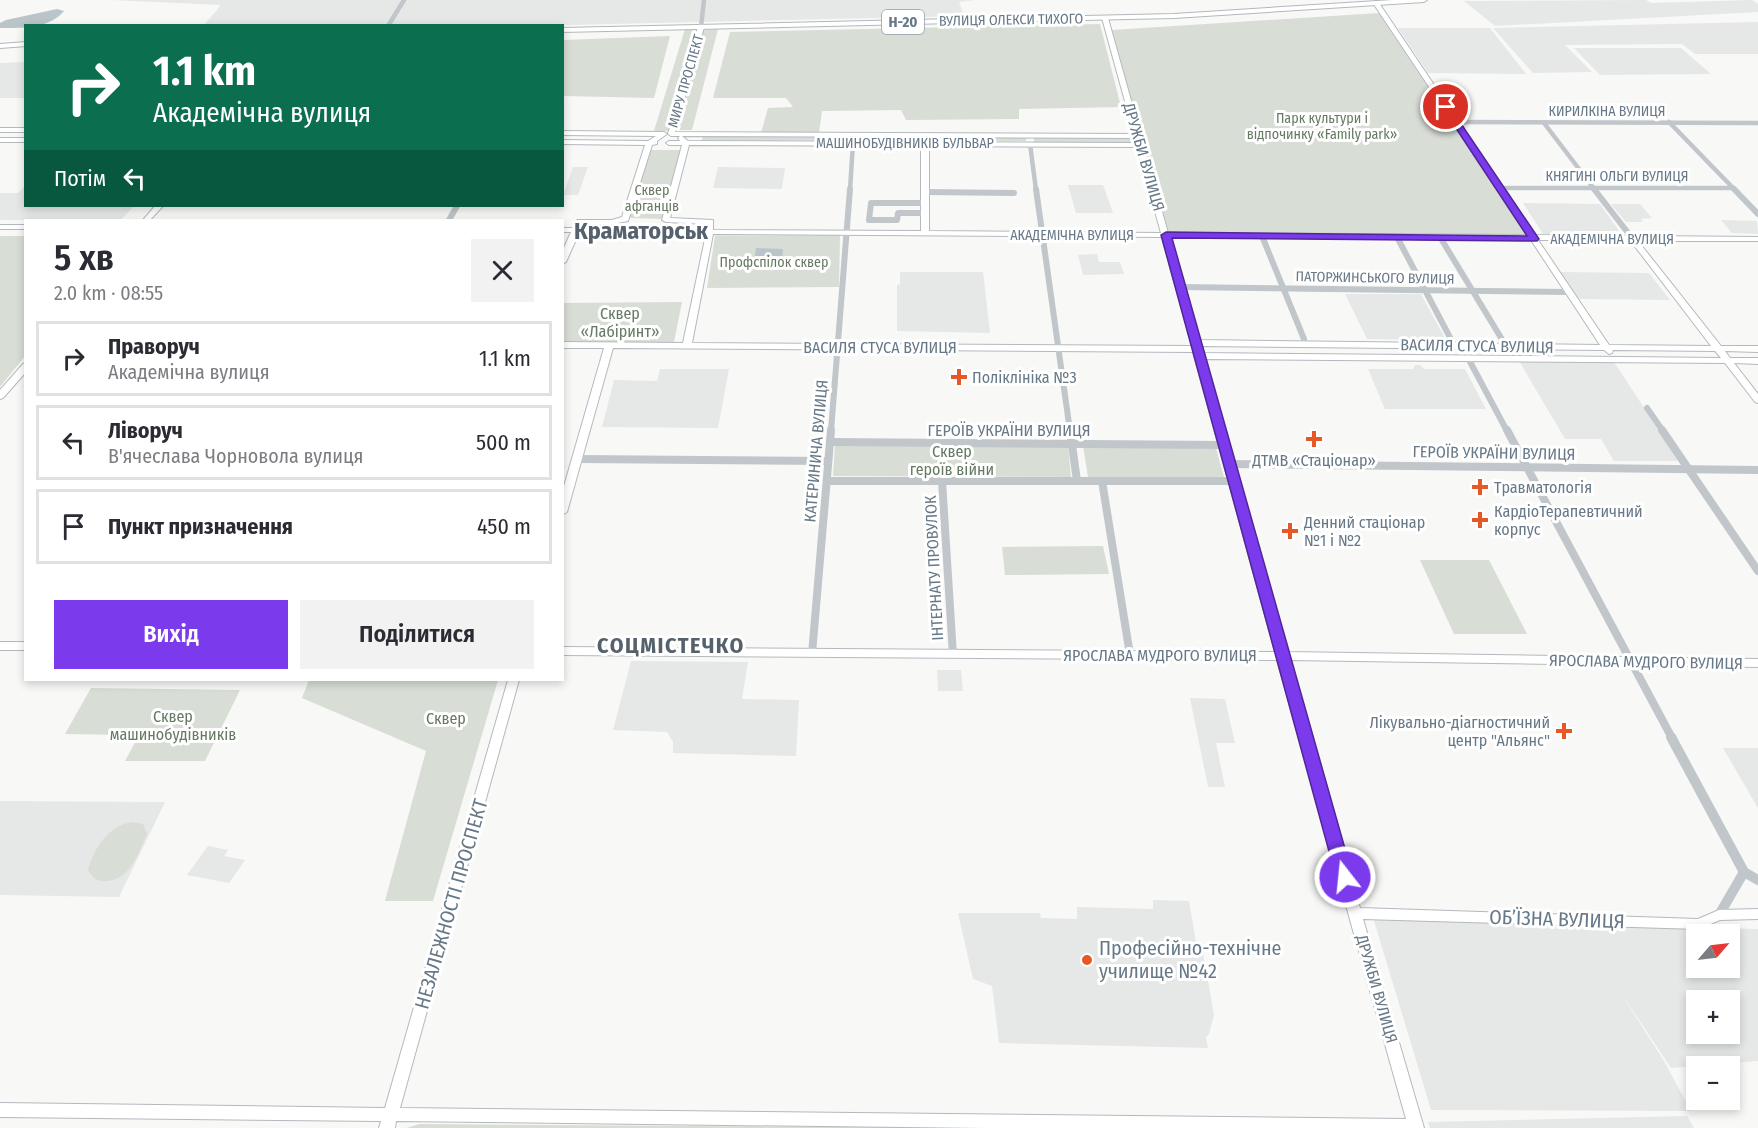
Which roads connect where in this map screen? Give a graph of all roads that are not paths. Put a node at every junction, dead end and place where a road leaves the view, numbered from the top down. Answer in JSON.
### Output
{"nodes":[{"id":1,"x":404,"y":0,"type":"edge"},
{"id":2,"x":704,"y":0,"type":"edge"},
{"id":3,"x":1424,"y":0,"type":"edge"},
{"id":4,"x":1376,"y":3,"type":"junction"},
{"id":5,"x":1105,"y":18,"type":"junction"},
{"id":6,"x":389,"y":24,"type":"edge"},
{"id":7,"x":701,"y":27,"type":"junction"},
{"id":8,"x":564,"y":30,"type":"edge"},
{"id":9,"x":24,"y":44,"type":"edge"},
{"id":10,"x":0,"y":46,"type":"edge"},
{"id":11,"x":1456,"y":122,"type":"junction"},
{"id":12,"x":1669,"y":122,"type":"junction"},
{"id":13,"x":1544,"y":123,"type":"junction"},
{"id":14,"x":1758,"y":123,"type":"edge"},
{"id":15,"x":0,"y":130,"type":"edge"},
{"id":16,"x":24,"y":130,"type":"edge"},
{"id":17,"x":564,"y":133,"type":"edge"},
{"id":18,"x":1138,"y":136,"type":"junction"},
{"id":19,"x":669,"y":137,"type":"junction"},
{"id":20,"x":0,"y":140,"type":"edge"},
{"id":21,"x":24,"y":140,"type":"edge"},
{"id":22,"x":564,"y":142,"type":"edge"},
{"id":23,"x":649,"y":143,"type":"junction"},
{"id":24,"x":686,"y":143,"type":"junction"},
{"id":25,"x":853,"y":143,"type":"junction"},
{"id":26,"x":925,"y":143,"type":"junction"},
{"id":27,"x":1030,"y":144,"type":"junction"},
{"id":28,"x":1141,"y":145,"type":"junction"},
{"id":29,"x":1593,"y":188,"type":"junction"},
{"id":30,"x":1733,"y":188,"type":"junction"},
{"id":31,"x":1500,"y":189,"type":"junction"},
{"id":32,"x":925,"y":192,"type":"junction"},
{"id":33,"x":1014,"y":193,"type":"dead end"},
{"id":34,"x":925,"y":203,"type":"junction"},
{"id":35,"x":158,"y":207,"type":"edge"},
{"id":36,"x":925,"y":213,"type":"junction"},
{"id":37,"x":1758,"y":214,"type":"edge"},
{"id":38,"x":147,"y":219,"type":"edge"},
{"id":39,"x":0,"y":227,"type":"edge"},
{"id":40,"x":24,"y":227,"type":"edge"},
{"id":41,"x":564,"y":230,"type":"edge"},
{"id":42,"x":575,"y":230,"type":"junction"},
{"id":43,"x":846,"y":233,"type":"junction"},
{"id":44,"x":925,"y":234,"type":"junction"},
{"id":45,"x":1043,"y":235,"type":"junction"},
{"id":46,"x":1166,"y":235,"type":"junction"},
{"id":47,"x":710,"y":236,"type":"junction"},
{"id":48,"x":1262,"y":236,"type":"junction"},
{"id":49,"x":1397,"y":237,"type":"junction"},
{"id":50,"x":1440,"y":237,"type":"junction"},
{"id":51,"x":1632,"y":238,"type":"junction"},
{"id":52,"x":1534,"y":239,"type":"junction"},
{"id":53,"x":1758,"y":239,"type":"edge"},
{"id":54,"x":564,"y":257,"type":"edge"},
{"id":55,"x":1180,"y":287,"type":"junction"},
{"id":56,"x":1284,"y":288,"type":"junction"},
{"id":57,"x":1426,"y":290,"type":"junction"},
{"id":58,"x":1473,"y":291,"type":"junction"},
{"id":59,"x":1569,"y":292,"type":"junction"},
{"id":60,"x":1304,"y":339,"type":"dead end"},
{"id":61,"x":564,"y":345,"type":"edge"},
{"id":62,"x":1454,"y":345,"type":"junction"},
{"id":63,"x":609,"y":346,"type":"junction"},
{"id":64,"x":687,"y":346,"type":"junction"},
{"id":65,"x":1506,"y":346,"type":"junction"},
{"id":66,"x":838,"y":347,"type":"junction"},
{"id":67,"x":1606,"y":347,"type":"junction"},
{"id":68,"x":1718,"y":348,"type":"junction"},
{"id":69,"x":1059,"y":349,"type":"junction"},
{"id":70,"x":1198,"y":349,"type":"junction"},
{"id":71,"x":1758,"y":349,"type":"edge"},
{"id":72,"x":1468,"y":358,"type":"junction"},
{"id":73,"x":1614,"y":359,"type":"junction"},
{"id":74,"x":1728,"y":361,"type":"junction"},
{"id":75,"x":1758,"y":362,"type":"edge"},
{"id":76,"x":24,"y":368,"type":"edge"},
{"id":77,"x":0,"y":396,"type":"edge"},
{"id":78,"x":1758,"y":400,"type":"edge"},
{"id":79,"x":1647,"y":408,"type":"dead end"},
{"id":80,"x":830,"y":442,"type":"junction"},
{"id":81,"x":1072,"y":444,"type":"junction"},
{"id":82,"x":1224,"y":445,"type":"junction"},
{"id":83,"x":578,"y":459,"type":"junction"},
{"id":84,"x":828,"y":461,"type":"junction"},
{"id":85,"x":1229,"y":464,"type":"junction"},
{"id":86,"x":1524,"y":467,"type":"junction"},
{"id":87,"x":1687,"y":469,"type":"junction"},
{"id":88,"x":1758,"y":470,"type":"edge"},
{"id":89,"x":827,"y":480,"type":"junction"},
{"id":90,"x":942,"y":481,"type":"junction"},
{"id":91,"x":1077,"y":481,"type":"junction"},
{"id":92,"x":1102,"y":481,"type":"junction"},
{"id":93,"x":1234,"y":481,"type":"junction"},
{"id":94,"x":564,"y":505,"type":"edge"},
{"id":95,"x":1758,"y":571,"type":"edge"},
{"id":96,"x":0,"y":646,"type":"edge"},
{"id":97,"x":24,"y":646,"type":"edge"},
{"id":98,"x":564,"y":651,"type":"edge"},
{"id":99,"x":812,"y":654,"type":"junction"},
{"id":100,"x":953,"y":655,"type":"junction"},
{"id":101,"x":1130,"y":655,"type":"junction"},
{"id":102,"x":1281,"y":656,"type":"junction"},
{"id":103,"x":1630,"y":662,"type":"junction"},
{"id":104,"x":1758,"y":663,"type":"edge"},
{"id":105,"x":514,"y":681,"type":"edge"},
{"id":106,"x":1743,"y":872,"type":"junction"},
{"id":107,"x":1758,"y":880,"type":"edge"},
{"id":108,"x":1355,"y":913,"type":"junction"},
{"id":109,"x":1758,"y":914,"type":"edge"},
{"id":110,"x":1719,"y":915,"type":"junction"},
{"id":111,"x":0,"y":1110,"type":"edge"},
{"id":112,"x":389,"y":1121,"type":"edge"},
{"id":113,"x":1416,"y":1127,"type":"edge"}],
"edges":[{"from":1,"to":6,"type":"street"},
{"from":2,"to":7,"type":"street"},
{"from":3,"to":4,"type":"main road","name":"ВУЛИЦЯ ОЛЕКСИ ТИХОГО","number":"Н-20"},
{"from":4,"to":5,"type":"main road","name":"ВУЛИЦЯ ОЛЕКСИ ТИХОГО","number":"Н-20"},
{"from":4,"to":11,"type":"street"},
{"from":5,"to":7,"type":"main road","name":"ВУЛИЦЯ ОЛЕКСИ ТИХОГО","number":"Н-20"},
{"from":5,"to":18,"type":"street","name":"ДРУЖБИ ВУЛИЦЯ"},
{"from":7,"to":8,"type":"main road","name":"ВУЛИЦЯ ОЛЕКСИ ТИХОГО","number":"Н-20"},
{"from":7,"to":19,"type":"street","name":"МИРУ ПРОСПЕКТ"},
{"from":9,"to":10,"type":"main road"},
{"from":11,"to":13,"type":"street","name":"КИРИЛКІНА ВУЛИЦЯ"},
{"from":11,"to":31,"type":"street"},
{"from":12,"to":13,"type":"street","name":"КИРИЛКІНА ВУЛИЦЯ"},
{"from":12,"to":14,"type":"street","name":"КИРИЛКІНА ВУЛИЦЯ"},
{"from":12,"to":30,"type":"street"},
{"from":13,"to":29,"type":"street"},
{"from":15,"to":16,"type":"street"},
{"from":17,"to":19,"type":"street","name":"МАШИНОБУДІВНИКІВ БУЛЬВАР"},
{"from":18,"to":19,"type":"street","name":"МАШИНОБУДІВНИКІВ БУЛЬВАР"},
{"from":18,"to":28,"type":"street","name":"ДРУЖБИ ВУЛИЦЯ"},
{"from":19,"to":23,"type":"street","name":"МИРУ ПРОСПЕКТ"},
{"from":19,"to":24,"type":"street","name":"МИРУ ПРОСПЕКТ"},
{"from":20,"to":21,"type":"street"},
{"from":22,"to":23,"type":"street"},
{"from":23,"to":42,"type":"street","name":"МИРУ ПРОСПЕКТ"},
{"from":24,"to":25,"type":"street","name":"МАШИНОБУДІВНИКІВ БУЛЬВАР"},
{"from":24,"to":47,"type":"street","name":"МИРУ ПРОСПЕКТ"},
{"from":25,"to":26,"type":"street","name":"МАШИНОБУДІВНИКІВ БУЛЬВАР"},
{"from":25,"to":43,"type":"street","name":"КАТЕРИНИЧА ВУЛИЦЯ"},
{"from":26,"to":27,"type":"street","name":"МАШИНОБУДІВНИКІВ БУЛЬВАР"},
{"from":26,"to":32,"type":"street"},
{"from":27,"to":28,"type":"street","name":"МАШИНОБУДІВНИКІВ БУЛЬВАР"},
{"from":27,"to":45,"type":"street"},
{"from":28,"to":46,"type":"street","name":"ДРУЖБИ ВУЛИЦЯ"},
{"from":29,"to":30,"type":"street","name":"КНЯГИНІ ОЛЬГИ ВУЛИЦЯ"},
{"from":29,"to":31,"type":"street","name":"КНЯГИНІ ОЛЬГИ ВУЛИЦЯ"},
{"from":29,"to":51,"type":"street"},
{"from":30,"to":37,"type":"street"},
{"from":31,"to":52,"type":"street"},
{"from":32,"to":33,"type":"street"},
{"from":32,"to":34,"type":"street"},
{"from":34,"to":36,"type":"street"},
{"from":34,"to":36,"type":"street"},
{"from":35,"to":38,"type":"street"},
{"from":36,"to":44,"type":"street"},
{"from":39,"to":40,"type":"street"},
{"from":41,"to":42,"type":"street"},
{"from":42,"to":54,"type":"street"},
{"from":43,"to":44,"type":"street","name":"АКАДЕМІЧНА ВУЛИЦЯ"},
{"from":43,"to":47,"type":"street","name":"АКАДЕМІЧНА ВУЛИЦЯ"},
{"from":43,"to":66,"type":"street","name":"КАТЕРИНИЧА ВУЛИЦЯ"},
{"from":44,"to":45,"type":"street","name":"АКАДЕМІЧНА ВУЛИЦЯ"},
{"from":45,"to":46,"type":"street","name":"АКАДЕМІЧНА ВУЛИЦЯ"},
{"from":45,"to":69,"type":"street"},
{"from":46,"to":48,"type":"street","name":"АКАДЕМІЧНА ВУЛИЦЯ"},
{"from":46,"to":55,"type":"street","name":"ДРУЖБИ ВУЛИЦЯ"},
{"from":47,"to":64,"type":"street"},
{"from":48,"to":49,"type":"street","name":"АКАДЕМІЧНА ВУЛИЦЯ"},
{"from":48,"to":56,"type":"street"},
{"from":49,"to":50,"type":"street","name":"АКАДЕМІЧНА ВУЛИЦЯ"},
{"from":49,"to":57,"type":"street"},
{"from":50,"to":52,"type":"street","name":"АКАДЕМІЧНА ВУЛИЦЯ"},
{"from":50,"to":58,"type":"street"},
{"from":51,"to":52,"type":"street","name":"АКАДЕМІЧНА ВУЛИЦЯ"},
{"from":51,"to":53,"type":"street","name":"АКАДЕМІЧНА ВУЛИЦЯ"},
{"from":51,"to":68,"type":"street"},
{"from":52,"to":59,"type":"street"},
{"from":55,"to":56,"type":"street","name":"ПАТОРЖИНСЬКОГО ВУЛИЦЯ"},
{"from":55,"to":70,"type":"street","name":"ДРУЖБИ ВУЛИЦЯ"},
{"from":56,"to":57,"type":"street","name":"ПАТОРЖИНСЬКОГО ВУЛИЦЯ"},
{"from":56,"to":60,"type":"street"},
{"from":57,"to":58,"type":"street","name":"ПАТОРЖИНСЬКОГО ВУЛИЦЯ"},
{"from":57,"to":62,"type":"street"},
{"from":58,"to":59,"type":"street","name":"ПАТОРЖИНСЬКОГО ВУЛИЦЯ"},
{"from":58,"to":65,"type":"street"},
{"from":59,"to":67,"type":"street"},
{"from":61,"to":63,"type":"street","name":"ВАСИЛЯ СТУСА ВУЛИЦЯ"},
{"from":62,"to":65,"type":"street","name":"ВАСИЛЯ СТУСА ВУЛИЦЯ"},
{"from":62,"to":70,"type":"street","name":"ВАСИЛЯ СТУСА ВУЛИЦЯ"},
{"from":63,"to":64,"type":"street","name":"ВАСИЛЯ СТУСА ВУЛИЦЯ"},
{"from":63,"to":83,"type":"street"},
{"from":64,"to":66,"type":"street","name":"ВАСИЛЯ СТУСА ВУЛИЦЯ"},
{"from":65,"to":67,"type":"street","name":"ВАСИЛЯ СТУСА ВУЛИЦЯ"},
{"from":66,"to":69,"type":"street","name":"ВАСИЛЯ СТУСА ВУЛИЦЯ"},
{"from":66,"to":80,"type":"street","name":"КАТЕРИНИЧА ВУЛИЦЯ"},
{"from":67,"to":68,"type":"street","name":"ВАСИЛЯ СТУСА ВУЛИЦЯ"},
{"from":67,"to":73,"type":"street"},
{"from":68,"to":71,"type":"street","name":"ВАСИЛЯ СТУСА ВУЛИЦЯ"},
{"from":68,"to":74,"type":"street"},
{"from":69,"to":70,"type":"street","name":"ВАСИЛЯ СТУСА ВУЛИЦЯ"},
{"from":69,"to":81,"type":"street"},
{"from":70,"to":72,"type":"street","name":"ВАСИЛЯ СТУСА ВУЛИЦЯ"},
{"from":70,"to":82,"type":"street","name":"ДРУЖБИ ВУЛИЦЯ"},
{"from":72,"to":73,"type":"street","name":"ВАСИЛЯ СТУСА ВУЛИЦЯ"},
{"from":72,"to":86,"type":"street"},
{"from":73,"to":74,"type":"street","name":"ВАСИЛЯ СТУСА ВУЛИЦЯ"},
{"from":74,"to":75,"type":"street","name":"ВАСИЛЯ СТУСА ВУЛИЦЯ"},
{"from":74,"to":78,"type":"street"},
{"from":76,"to":77,"type":"street"},
{"from":79,"to":87,"type":"street"},
{"from":80,"to":81,"type":"street","name":"ГЕРОЇВ УКРАЇНИ ВУЛИЦЯ"},
{"from":80,"to":84,"type":"street","name":"КАТЕРИНИЧА ВУЛИЦЯ"},
{"from":81,"to":82,"type":"street","name":"ГЕРОЇВ УКРАЇНИ ВУЛИЦЯ"},
{"from":81,"to":91,"type":"street"},
{"from":82,"to":85,"type":"street","name":"ДРУЖБИ ВУЛИЦЯ"},
{"from":83,"to":84,"type":"street"},
{"from":83,"to":94,"type":"street"},
{"from":84,"to":89,"type":"street","name":"КАТЕРИНИЧА ВУЛИЦЯ"},
{"from":85,"to":86,"type":"street","name":"ГЕРОЇВ УКРАЇНИ ВУЛИЦЯ"},
{"from":85,"to":93,"type":"street","name":"ДРУЖБИ ВУЛИЦЯ"},
{"from":86,"to":87,"type":"street","name":"ГЕРОЇВ УКРАЇНИ ВУЛИЦЯ"},
{"from":86,"to":103,"type":"street"},
{"from":87,"to":88,"type":"street","name":"ГЕРОЇВ УКРАЇНИ ВУЛИЦЯ"},
{"from":87,"to":95,"type":"street"},
{"from":89,"to":90,"type":"street"},
{"from":89,"to":99,"type":"street","name":"КАТЕРИНИЧА ВУЛИЦЯ"},
{"from":90,"to":91,"type":"street"},
{"from":90,"to":100,"type":"street","name":"ІНТЕРНАТУ ПРОВУЛОК"},
{"from":91,"to":92,"type":"street"},
{"from":92,"to":93,"type":"street"},
{"from":92,"to":101,"type":"street"},
{"from":93,"to":102,"type":"street","name":"ДРУЖБИ ВУЛИЦЯ"},
{"from":96,"to":97,"type":"street"},
{"from":98,"to":99,"type":"street","name":"ЯРОСЛАВА МУДРОГО ВУЛИЦЯ"},
{"from":99,"to":100,"type":"street","name":"ЯРОСЛАВА МУДРОГО ВУЛИЦЯ"},
{"from":100,"to":101,"type":"street","name":"ЯРОСЛАВА МУДРОГО ВУЛИЦЯ"},
{"from":101,"to":102,"type":"street","name":"ЯРОСЛАВА МУДРОГО ВУЛИЦЯ"},
{"from":102,"to":103,"type":"street","name":"ЯРОСЛАВА МУДРОГО ВУЛИЦЯ"},
{"from":102,"to":108,"type":"street","name":"ДРУЖБИ ВУЛИЦЯ"},
{"from":103,"to":104,"type":"street","name":"ЯРОСЛАВА МУДРОГО ВУЛИЦЯ"},
{"from":103,"to":106,"type":"street"},
{"from":105,"to":112,"type":"street","name":"НЕЗАЛЕЖНОСТІ ПРОСПЕКТ"},
{"from":106,"to":107,"type":"street"},
{"from":106,"to":110,"type":"street"},
{"from":108,"to":110,"type":"street","name":"ОБ’ЇЗНА ВУЛИЦЯ"},
{"from":108,"to":113,"type":"street","name":"ДРУЖБИ ВУЛИЦЯ"},
{"from":109,"to":110,"type":"street","name":"ОБ’ЇЗНА ВУЛИЦЯ"},
{"from":111,"to":112,"type":"street"},
{"from":112,"to":113,"type":"street"}]}
